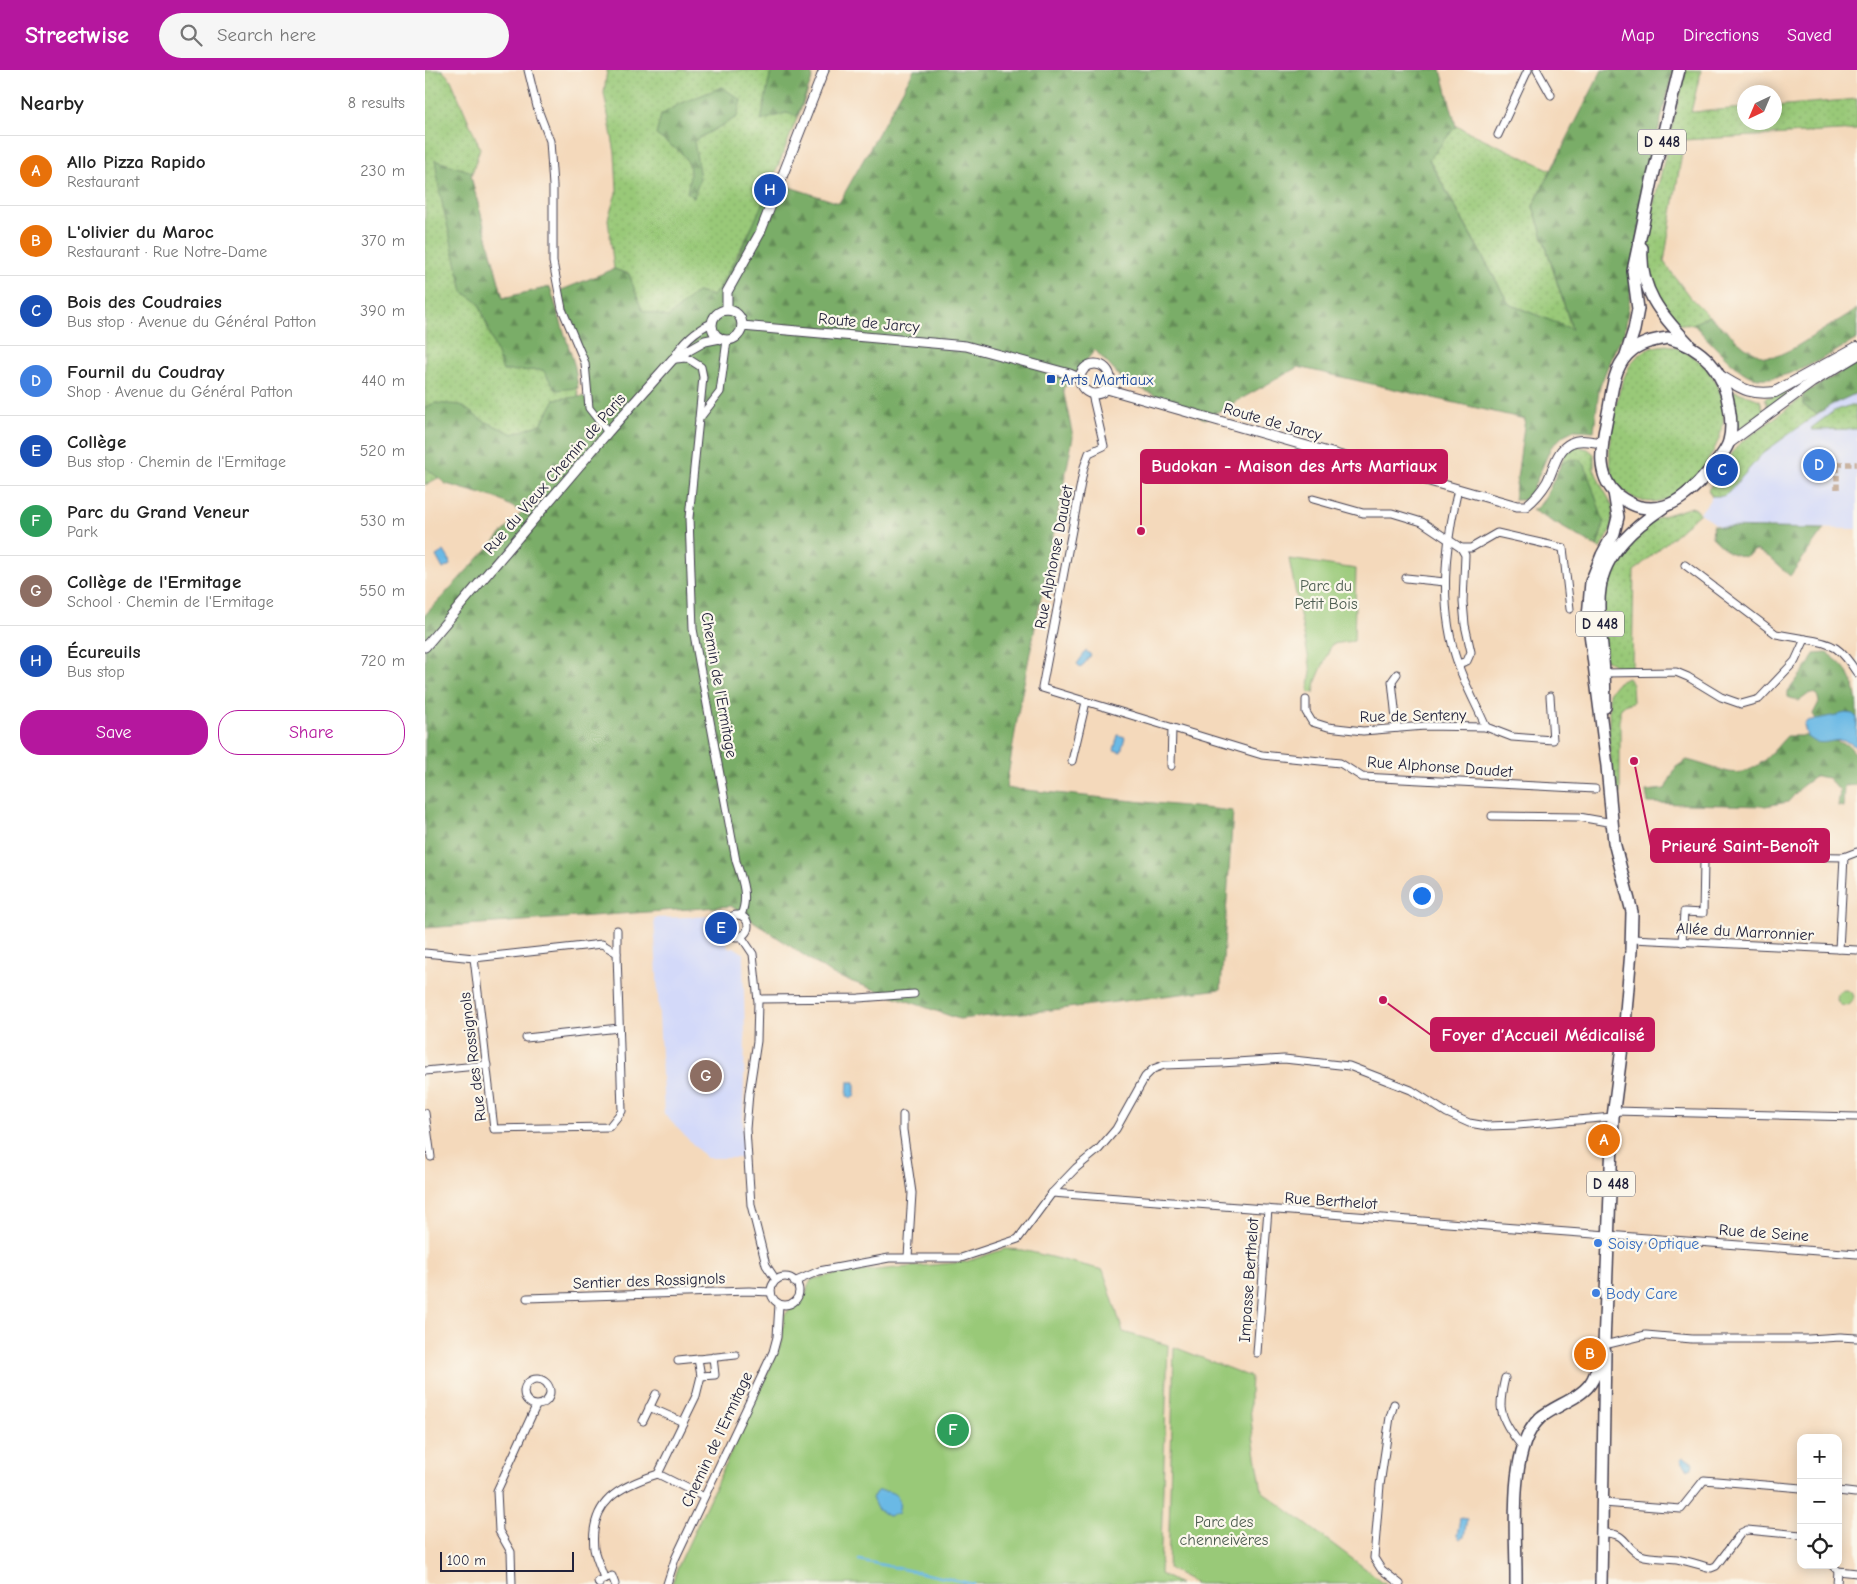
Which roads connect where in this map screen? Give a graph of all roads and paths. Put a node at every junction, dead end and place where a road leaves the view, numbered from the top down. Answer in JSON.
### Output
{"nodes":[{"id":1,"x":528,"y":70,"type":"edge"},
{"id":2,"x":824,"y":70,"type":"edge"},
{"id":3,"x":1528,"y":70,"type":"edge"},
{"id":4,"x":1537,"y":70,"type":"edge"},
{"id":5,"x":1679,"y":70,"type":"edge"},
{"id":6,"x":1551,"y":95,"type":"dead end"},
{"id":7,"x":1498,"y":135,"type":"dead end"},
{"id":8,"x":1645,"y":215,"type":"junction"},
{"id":9,"x":727,"y":310,"type":"junction"},
{"id":10,"x":712,"y":323,"type":"junction"},
{"id":11,"x":742,"y":326,"type":"junction"},
{"id":12,"x":724,"y":339,"type":"junction"},
{"id":13,"x":1691,"y":346,"type":"junction"},
{"id":14,"x":1857,"y":347,"type":"edge"},
{"id":15,"x":1627,"y":355,"type":"junction"},
{"id":16,"x":1857,"y":355,"type":"edge"},
{"id":17,"x":673,"y":359,"type":"junction"},
{"id":18,"x":1719,"y":375,"type":"junction"},
{"id":19,"x":1079,"y":378,"type":"junction"},
{"id":20,"x":1107,"y":390,"type":"junction"},
{"id":21,"x":1092,"y":394,"type":"junction"},
{"id":22,"x":699,"y":419,"type":"junction"},
{"id":23,"x":608,"y":432,"type":"junction"},
{"id":24,"x":1602,"y":443,"type":"junction"},
{"id":25,"x":1729,"y":443,"type":"junction"},
{"id":26,"x":1458,"y":489,"type":"junction"},
{"id":27,"x":1614,"y":492,"type":"junction"},
{"id":28,"x":1313,"y":499,"type":"dead end"},
{"id":29,"x":1664,"y":507,"type":"junction"},
{"id":30,"x":1447,"y":539,"type":"junction"},
{"id":31,"x":1461,"y":548,"type":"junction"},
{"id":32,"x":1685,"y":566,"type":"dead end"},
{"id":33,"x":1406,"y":578,"type":"dead end"},
{"id":34,"x":1445,"y":582,"type":"junction"},
{"id":35,"x":1570,"y":609,"type":"dead end"},
{"id":36,"x":1805,"y":639,"type":"junction"},
{"id":37,"x":425,"y":647,"type":"edge"},
{"id":38,"x":1458,"y":664,"type":"junction"},
{"id":39,"x":1604,"y":673,"type":"junction"},
{"id":40,"x":1857,"y":673,"type":"edge"},
{"id":41,"x":1397,"y":674,"type":"dead end"},
{"id":42,"x":1550,"y":696,"type":"dead end"},
{"id":43,"x":1306,"y":700,"type":"dead end"},
{"id":44,"x":1086,"y":702,"type":"junction"},
{"id":45,"x":1486,"y":727,"type":"junction"},
{"id":46,"x":1172,"y":728,"type":"junction"},
{"id":47,"x":1397,"y":728,"type":"junction"},
{"id":48,"x":1072,"y":761,"type":"dead end"},
{"id":49,"x":1171,"y":766,"type":"dead end"},
{"id":50,"x":1607,"y":766,"type":"junction"},
{"id":51,"x":1595,"y":789,"type":"dead end"},
{"id":52,"x":1492,"y":816,"type":"dead end"},
{"id":53,"x":1613,"y":823,"type":"junction"},
{"id":54,"x":1857,"y":852,"type":"edge"},
{"id":55,"x":1727,"y":855,"type":"dead end"},
{"id":56,"x":1844,"y":857,"type":"junction"},
{"id":57,"x":1704,"y":861,"type":"dead end"},
{"id":58,"x":741,"y":915,"type":"junction"},
{"id":59,"x":617,"y":930,"type":"dead end"},
{"id":60,"x":741,"y":936,"type":"junction"},
{"id":61,"x":1632,"y":939,"type":"junction"},
{"id":62,"x":1682,"y":942,"type":"junction"},
{"id":63,"x":1839,"y":949,"type":"junction"},
{"id":64,"x":1857,"y":950,"type":"edge"},
{"id":65,"x":425,"y":953,"type":"edge"},
{"id":66,"x":617,"y":953,"type":"junction"},
{"id":67,"x":474,"y":958,"type":"junction"},
{"id":68,"x":914,"y":994,"type":"dead end"},
{"id":69,"x":758,"y":999,"type":"junction"},
{"id":70,"x":619,"y":1028,"type":"junction"},
{"id":71,"x":526,"y":1038,"type":"dead end"},
{"id":72,"x":487,"y":1065,"type":"junction"},
{"id":73,"x":425,"y":1071,"type":"edge"},
{"id":74,"x":425,"y":1113,"type":"edge"},
{"id":75,"x":1613,"y":1114,"type":"junction"},
{"id":76,"x":903,"y":1115,"type":"dead end"},
{"id":77,"x":1857,"y":1117,"type":"edge"},
{"id":78,"x":431,"y":1157,"type":"dead end"},
{"id":79,"x":1051,"y":1193,"type":"junction"},
{"id":80,"x":1268,"y":1209,"type":"junction"},
{"id":81,"x":1609,"y":1234,"type":"junction"},
{"id":82,"x":1857,"y":1254,"type":"edge"},
{"id":83,"x":908,"y":1257,"type":"junction"},
{"id":84,"x":776,"y":1280,"type":"junction"},
{"id":85,"x":795,"y":1282,"type":"junction"},
{"id":86,"x":771,"y":1292,"type":"junction"},
{"id":87,"x":527,"y":1298,"type":"dead end"},
{"id":88,"x":779,"y":1304,"type":"junction"},
{"id":89,"x":1857,"y":1338,"type":"edge"},
{"id":90,"x":1604,"y":1344,"type":"junction"},
{"id":91,"x":1257,"y":1353,"type":"dead end"},
{"id":92,"x":737,"y":1355,"type":"dead end"},
{"id":93,"x":713,"y":1357,"type":"junction"},
{"id":94,"x":698,"y":1359,"type":"junction"},
{"id":95,"x":678,"y":1361,"type":"dead end"},
{"id":96,"x":701,"y":1376,"type":"junction"},
{"id":97,"x":1505,"y":1378,"type":"dead end"},
{"id":98,"x":1590,"y":1384,"type":"junction"},
{"id":99,"x":1605,"y":1386,"type":"junction"},
{"id":100,"x":656,"y":1394,"type":"dead end"},
{"id":101,"x":1394,"y":1404,"type":"dead end"},
{"id":102,"x":536,"y":1406,"type":"dead end"},
{"id":103,"x":649,"y":1407,"type":"junction"},
{"id":104,"x":643,"y":1421,"type":"dead end"},
{"id":105,"x":683,"y":1422,"type":"junction"},
{"id":106,"x":1523,"y":1448,"type":"junction"},
{"id":107,"x":658,"y":1474,"type":"junction"},
{"id":108,"x":1797,"y":1488,"type":"edge"},
{"id":109,"x":1842,"y":1491,"type":"edge"},
{"id":110,"x":1855,"y":1493,"type":"dead end"},
{"id":111,"x":704,"y":1497,"type":"junction"},
{"id":112,"x":1603,"y":1502,"type":"junction"},
{"id":113,"x":1602,"y":1533,"type":"junction"},
{"id":114,"x":1797,"y":1535,"type":"edge"},
{"id":115,"x":1838,"y":1571,"type":"joint"},
{"id":116,"x":1857,"y":1573,"type":"edge"},
{"id":117,"x":601,"y":1581,"type":"edge"},
{"id":118,"x":511,"y":1584,"type":"edge"},
{"id":119,"x":615,"y":1584,"type":"edge"},
{"id":120,"x":667,"y":1584,"type":"edge"},
{"id":121,"x":1400,"y":1584,"type":"edge"},
{"id":122,"x":1516,"y":1584,"type":"edge"},
{"id":123,"x":1601,"y":1584,"type":"edge"},
{"id":124,"x":1837,"y":1584,"type":"edge"}],
"edges":[{"from":1,"to":23,"type":"street"},
{"from":2,"to":9,"type":"street"},
{"from":3,"to":7,"type":"street"},
{"from":4,"to":6,"type":"street"},
{"from":5,"to":8,"type":"main road","number":"D 448"},
{"from":8,"to":13,"type":"main road","number":"D 448"},
{"from":8,"to":15,"type":"main road","number":"D 448"},
{"from":9,"to":10,"type":"street"},
{"from":9,"to":11,"type":"street"},
{"from":10,"to":12,"type":"street"},
{"from":10,"to":17,"type":"street"},
{"from":11,"to":12,"type":"street"},
{"from":11,"to":19,"type":"street","name":"Route de Jarcy"},
{"from":12,"to":17,"type":"street","name":"Rue du Vieux Chemin de Paris"},
{"from":12,"to":22,"type":"street"},
{"from":13,"to":15,"type":"main road"},
{"from":13,"to":18,"type":"main road"},
{"from":14,"to":18,"type":"main road"},
{"from":15,"to":24,"type":"main road"},
{"from":16,"to":25,"type":"main road"},
{"from":17,"to":22,"type":"street","name":"Chemin de l'Ermitage"},
{"from":17,"to":23,"type":"street","name":"Rue du Vieux Chemin de Paris"},
{"from":18,"to":25,"type":"main road"},
{"from":19,"to":20,"type":"street"},
{"from":19,"to":21,"type":"street"},
{"from":20,"to":21,"type":"street"},
{"from":20,"to":26,"type":"street","name":"Route de Jarcy"},
{"from":21,"to":44,"type":"street","name":"Rue Alphonse Daudet"},
{"from":22,"to":58,"type":"street","name":"Chemin de l'Ermitage"},
{"from":23,"to":37,"type":"street","name":"Rue du Vieux Chemin de Paris"},
{"from":24,"to":26,"type":"street","name":"Route de Jarcy"},
{"from":24,"to":27,"type":"main road"},
{"from":25,"to":29,"type":"main road"},
{"from":26,"to":30,"type":"street"},
{"from":27,"to":29,"type":"main road"},
{"from":27,"to":50,"type":"main road","number":"D 448"},
{"from":28,"to":30,"type":"street"},
{"from":29,"to":39,"type":"main road","number":"D 448"},
{"from":30,"to":31,"type":"street"},
{"from":30,"to":34,"type":"street"},
{"from":31,"to":35,"type":"street"},
{"from":31,"to":38,"type":"street"},
{"from":32,"to":36,"type":"street"},
{"from":33,"to":34,"type":"street"},
{"from":34,"to":38,"type":"street"},
{"from":36,"to":39,"type":"street"},
{"from":36,"to":40,"type":"street"},
{"from":38,"to":45,"type":"street"},
{"from":39,"to":50,"type":"main road","number":"D 448"},
{"from":41,"to":47,"type":"street"},
{"from":42,"to":45,"type":"street","name":"Rue de Senteny"},
{"from":43,"to":47,"type":"street","name":"Rue de Senteny"},
{"from":44,"to":46,"type":"street","name":"Rue Alphonse Daudet"},
{"from":44,"to":48,"type":"street"},
{"from":45,"to":47,"type":"street","name":"Rue de Senteny"},
{"from":46,"to":49,"type":"street"},
{"from":46,"to":51,"type":"street","name":"Rue Alphonse Daudet"},
{"from":50,"to":53,"type":"main road","number":"D 448"},
{"from":52,"to":53,"type":"street"},
{"from":53,"to":61,"type":"main road","number":"D 448"},
{"from":54,"to":56,"type":"street"},
{"from":55,"to":56,"type":"street"},
{"from":56,"to":63,"type":"street"},
{"from":57,"to":62,"type":"street"},
{"from":58,"to":60,"type":"street"},
{"from":58,"to":60,"type":"street"},
{"from":59,"to":66,"type":"street","name":"Rue des Rossignols"},
{"from":60,"to":69,"type":"street"},
{"from":61,"to":62,"type":"street","name":"Allée du Marronnier"},
{"from":61,"to":75,"type":"main road","number":"D 448"},
{"from":62,"to":63,"type":"street","name":"Allée du Marronnier"},
{"from":63,"to":64,"type":"street","name":"Allée du Marronnier"},
{"from":65,"to":67,"type":"street"},
{"from":66,"to":67,"type":"street"},
{"from":66,"to":70,"type":"street","name":"Rue des Rossignols"},
{"from":67,"to":72,"type":"street","name":"Rue des Rossignols"},
{"from":68,"to":69,"type":"street"},
{"from":69,"to":84,"type":"street"},
{"from":70,"to":71,"type":"street"},
{"from":70,"to":72,"type":"street","name":"Rue des Rossignols"},
{"from":72,"to":73,"type":"street"},
{"from":74,"to":78,"type":"street"},
{"from":75,"to":77,"type":"street"},
{"from":75,"to":79,"type":"street"},
{"from":75,"to":81,"type":"main road","number":"D 448"},
{"from":76,"to":83,"type":"street"},
{"from":79,"to":80,"type":"street","name":"Rue Berthelot"},
{"from":79,"to":83,"type":"street"},
{"from":80,"to":81,"type":"street","name":"Rue Berthelot"},
{"from":80,"to":91,"type":"street","name":"Impasse Berthelot"},
{"from":81,"to":82,"type":"street","name":"Rue de Seine"},
{"from":81,"to":90,"type":"main road","number":"D 448"},
{"from":83,"to":85,"type":"street"},
{"from":84,"to":85,"type":"street"},
{"from":84,"to":86,"type":"street"},
{"from":85,"to":88,"type":"street"},
{"from":86,"to":87,"type":"street","name":"Sentier des Rossignols"},
{"from":86,"to":88,"type":"street"},
{"from":88,"to":111,"type":"street","name":"Chemin de l'Ermitage"},
{"from":89,"to":90,"type":"street"},
{"from":90,"to":98,"type":"main road"},
{"from":90,"to":99,"type":"main road"},
{"from":92,"to":93,"type":"street"},
{"from":93,"to":94,"type":"street"},
{"from":93,"to":96,"type":"street"},
{"from":94,"to":95,"type":"street"},
{"from":94,"to":96,"type":"street"},
{"from":96,"to":105,"type":"street"},
{"from":97,"to":106,"type":"street"},
{"from":98,"to":99,"type":"main road"},
{"from":98,"to":106,"type":"main road"},
{"from":99,"to":112,"type":"main road"},
{"from":100,"to":103,"type":"street"},
{"from":101,"to":121,"type":"street"},
{"from":102,"to":118,"type":"street"},
{"from":103,"to":104,"type":"street"},
{"from":103,"to":105,"type":"street"},
{"from":105,"to":107,"type":"street"},
{"from":106,"to":122,"type":"main road"},
{"from":107,"to":111,"type":"street"},
{"from":107,"to":117,"type":"street"},
{"from":108,"to":112,"type":"street"},
{"from":109,"to":110,"type":"street"},
{"from":111,"to":120,"type":"street","name":"Chemin de l'Ermitage"},
{"from":112,"to":113,"type":"main road"},
{"from":113,"to":114,"type":"street"},
{"from":113,"to":123,"type":"main road"},
{"from":115,"to":116,"type":"street"},
{"from":115,"to":124,"type":"street"},
{"from":117,"to":119,"type":"street"}]}
